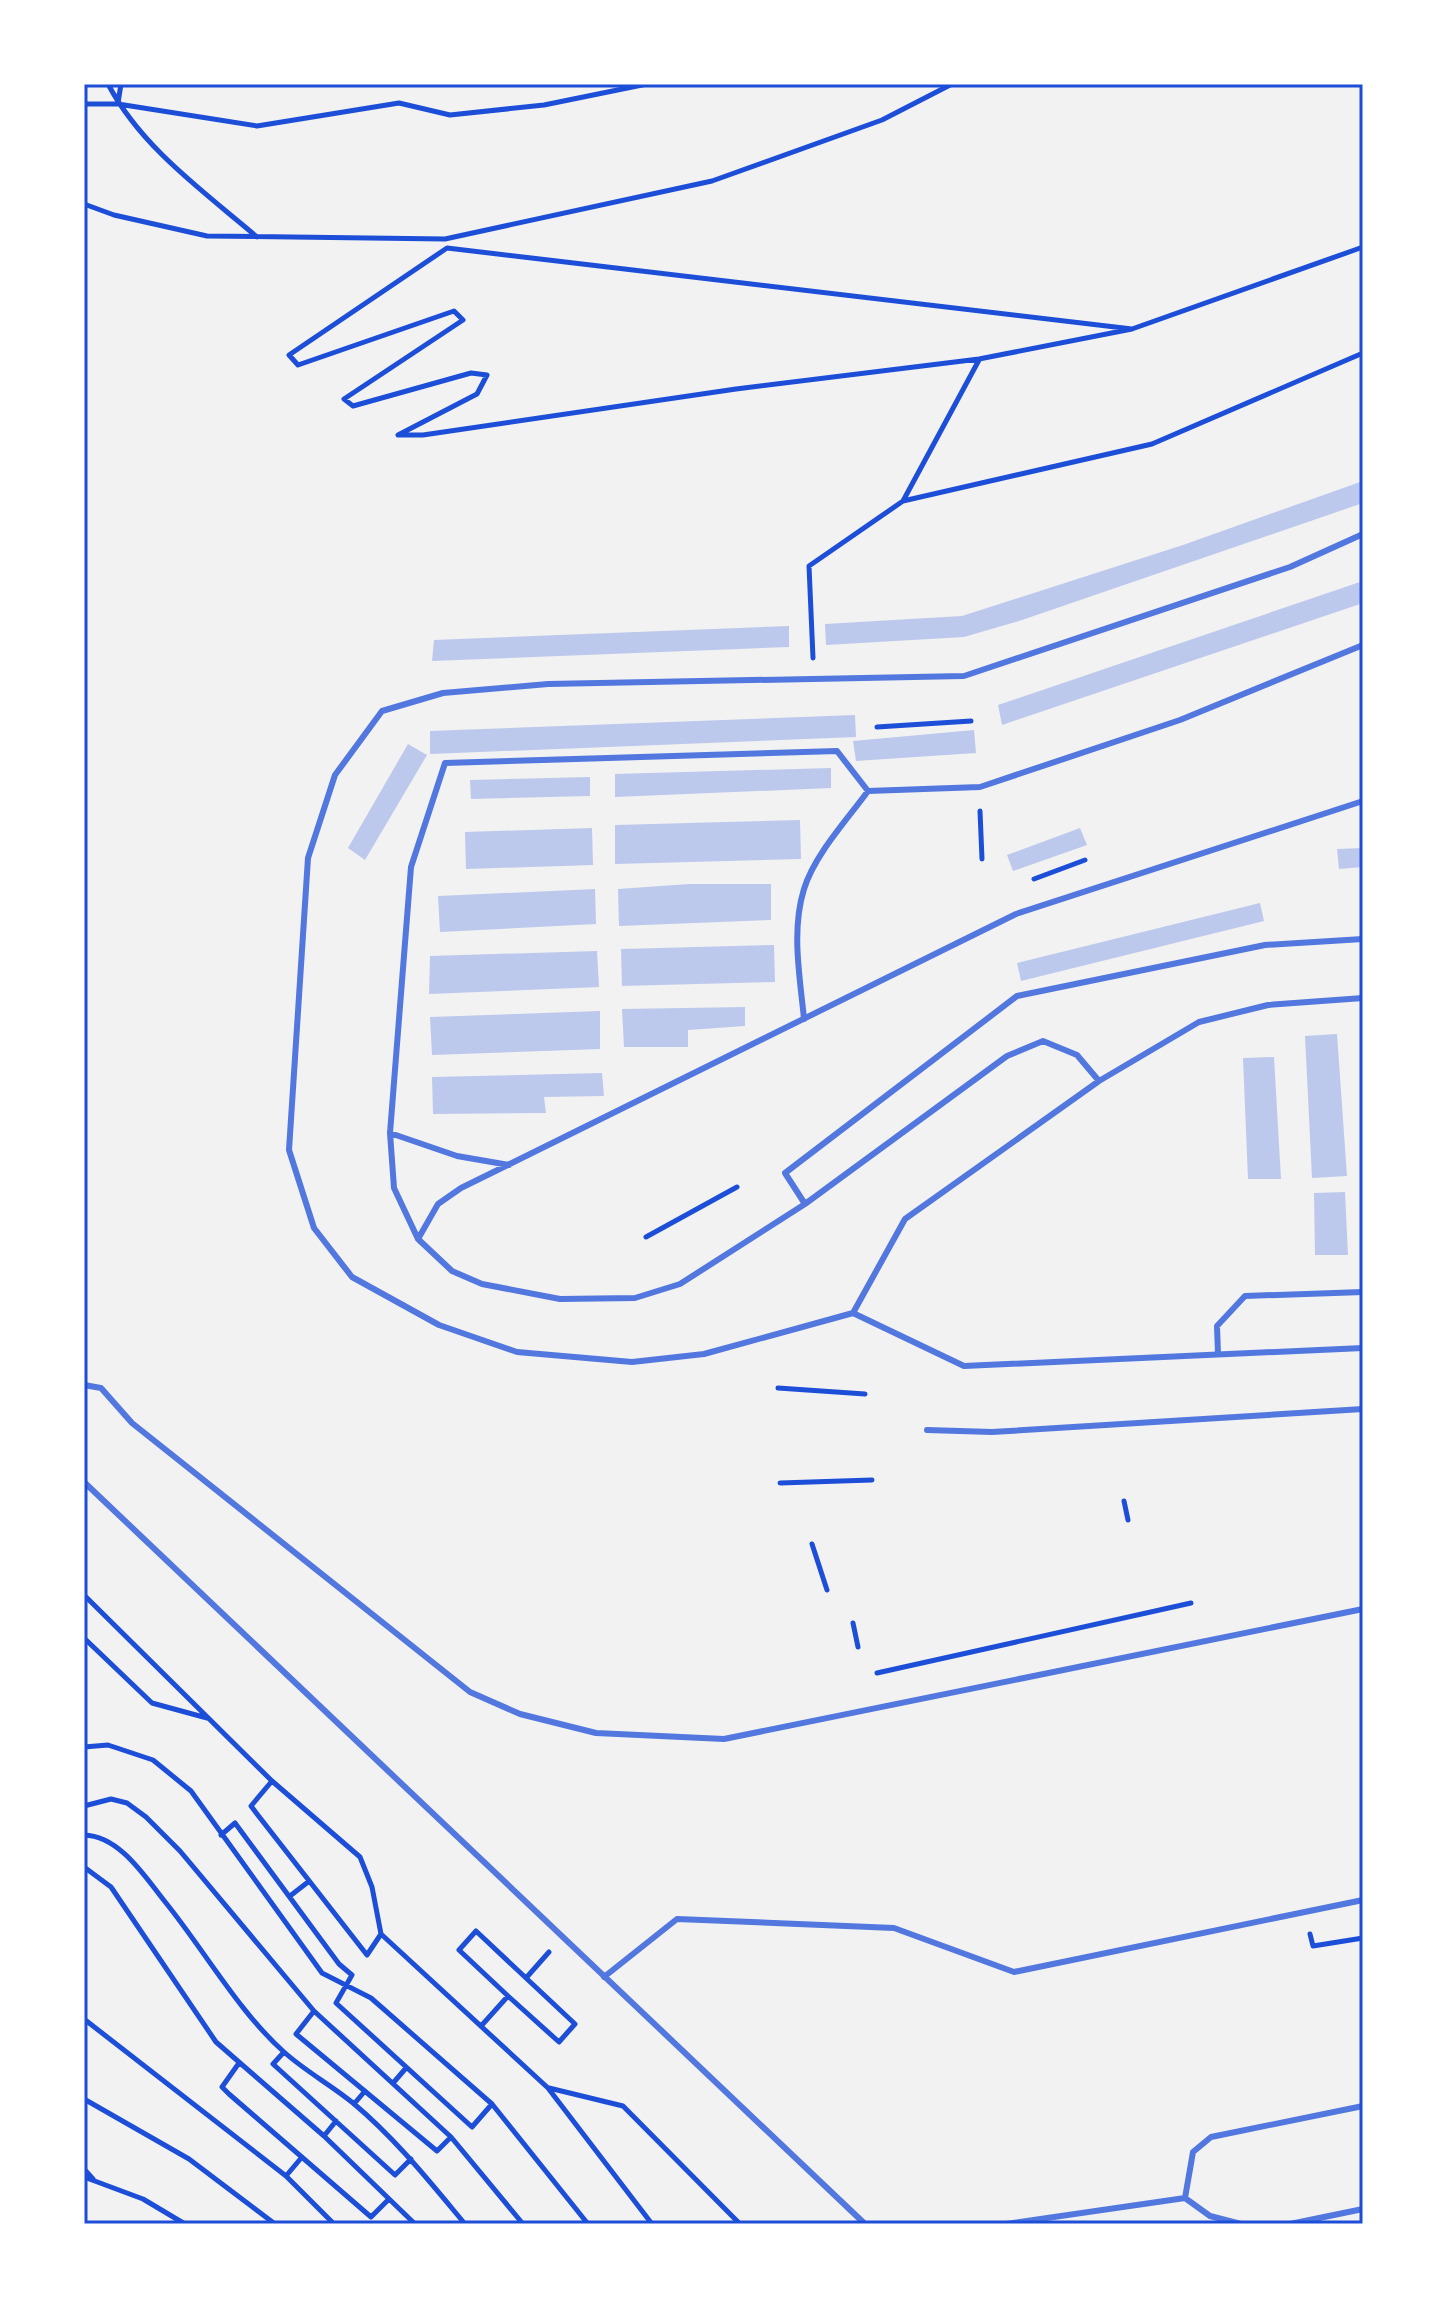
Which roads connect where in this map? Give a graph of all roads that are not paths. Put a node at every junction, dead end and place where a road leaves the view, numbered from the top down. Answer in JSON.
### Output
{"nodes":[{"id":1,"x":1363,"y":534,"type":"edge"},
{"id":2,"x":1363,"y":645,"type":"edge"},
{"id":3,"x":868,"y":791,"type":"junction"},
{"id":4,"x":1363,"y":801,"type":"edge"},
{"id":5,"x":1363,"y":939,"type":"edge"},
{"id":6,"x":1363,"y":998,"type":"edge"},
{"id":7,"x":804,"y":1019,"type":"junction"},
{"id":8,"x":1099,"y":1081,"type":"junction"},
{"id":9,"x":390,"y":1133,"type":"junction"},
{"id":10,"x":509,"y":1165,"type":"junction"},
{"id":11,"x":805,"y":1204,"type":"junction"},
{"id":12,"x":418,"y":1239,"type":"junction"},
{"id":13,"x":1363,"y":1292,"type":"edge"},
{"id":14,"x":853,"y":1313,"type":"junction"},
{"id":15,"x":1363,"y":1348,"type":"edge"},
{"id":16,"x":1218,"y":1354,"type":"junction"},
{"id":17,"x":84,"y":1385,"type":"edge"},
{"id":18,"x":1363,"y":1409,"type":"edge"},
{"id":19,"x":927,"y":1430,"type":"dead end"},
{"id":20,"x":84,"y":1482,"type":"edge"},
{"id":21,"x":1363,"y":1609,"type":"edge"},
{"id":22,"x":1363,"y":1900,"type":"edge"},
{"id":23,"x":604,"y":1977,"type":"junction"},
{"id":24,"x":1363,"y":2106,"type":"edge"},
{"id":25,"x":1185,"y":2198,"type":"junction"},
{"id":26,"x":1363,"y":2209,"type":"edge"},
{"id":27,"x":865,"y":2224,"type":"edge"},
{"id":28,"x":1006,"y":2224,"type":"edge"},
{"id":29,"x":1241,"y":2224,"type":"edge"},
{"id":30,"x":1290,"y":2224,"type":"edge"}],
"edges":[{"from":1,"to":14,"type":"lane"},
{"from":2,"to":3,"type":"lane"},
{"from":3,"to":7,"type":"lane"},
{"from":3,"to":9,"type":"lane"},
{"from":4,"to":7,"type":"lane"},
{"from":5,"to":11,"type":"lane"},
{"from":6,"to":8,"type":"lane"},
{"from":7,"to":10,"type":"lane"},
{"from":8,"to":11,"type":"lane"},
{"from":8,"to":14,"type":"lane"},
{"from":9,"to":10,"type":"lane"},
{"from":9,"to":12,"type":"lane"},
{"from":10,"to":12,"type":"lane"},
{"from":11,"to":12,"type":"lane"},
{"from":13,"to":16,"type":"lane"},
{"from":14,"to":16,"type":"lane"},
{"from":15,"to":16,"type":"lane"},
{"from":17,"to":21,"type":"lane"},
{"from":18,"to":19,"type":"lane"},
{"from":20,"to":23,"type":"lane"},
{"from":22,"to":23,"type":"lane"},
{"from":23,"to":27,"type":"lane"},
{"from":24,"to":25,"type":"lane"},
{"from":25,"to":28,"type":"lane"},
{"from":25,"to":29,"type":"lane"},
{"from":26,"to":30,"type":"lane"}]}
